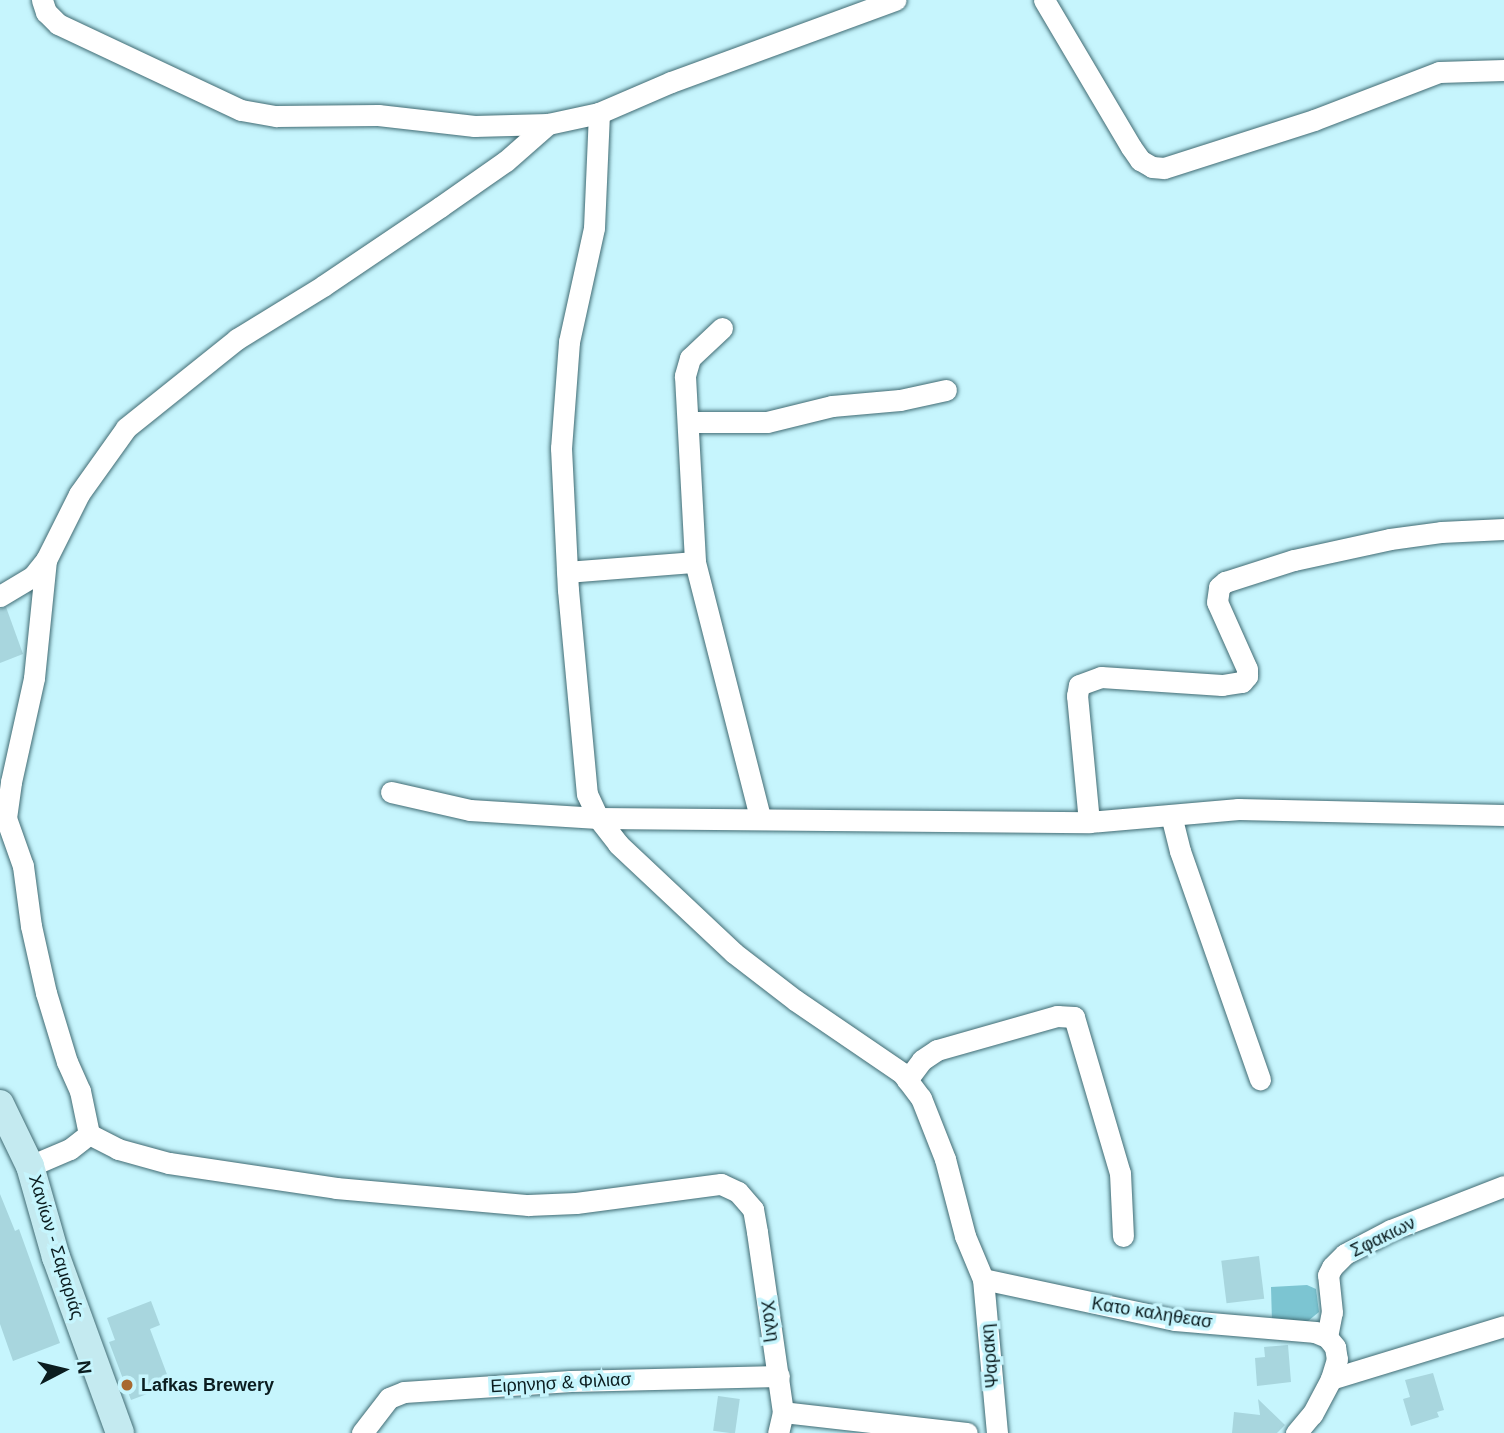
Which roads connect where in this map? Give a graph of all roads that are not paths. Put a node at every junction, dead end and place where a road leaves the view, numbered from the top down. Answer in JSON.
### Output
{"nodes":[{"id":1,"x":42,"y":0,"type":"edge"},
{"id":2,"x":895,"y":0,"type":"edge"},
{"id":3,"x":1044,"y":0,"type":"edge"},
{"id":4,"x":1504,"y":70,"type":"edge"},
{"id":5,"x":599,"y":113,"type":"junction"},
{"id":6,"x":548,"y":124,"type":"junction"},
{"id":7,"x":722,"y":328,"type":"dead end"},
{"id":8,"x":946,"y":390,"type":"dead end"},
{"id":9,"x":688,"y":422,"type":"junction"},
{"id":10,"x":1504,"y":529,"type":"edge"},
{"id":11,"x":46,"y":560,"type":"junction"},
{"id":12,"x":695,"y":562,"type":"junction"},
{"id":13,"x":567,"y":572,"type":"junction"},
{"id":14,"x":0,"y":596,"type":"edge"},
{"id":15,"x":391,"y":792,"type":"dead end"},
{"id":16,"x":1171,"y":815,"type":"junction"},
{"id":17,"x":1504,"y":815,"type":"edge"},
{"id":18,"x":760,"y":817,"type":"junction"},
{"id":19,"x":598,"y":818,"type":"junction"},
{"id":20,"x":1089,"y":822,"type":"junction"},
{"id":21,"x":1260,"y":1079,"type":"dead end"},
{"id":22,"x":907,"y":1080,"type":"junction"},
{"id":23,"x":0,"y":1104,"type":"edge"},
{"id":24,"x":89,"y":1134,"type":"junction"},
{"id":25,"x":30,"y":1166,"type":"junction"},
{"id":26,"x":1504,"y":1186,"type":"edge"},
{"id":27,"x":1123,"y":1236,"type":"dead end"},
{"id":28,"x":983,"y":1279,"type":"junction"},
{"id":29,"x":1504,"y":1326,"type":"edge"},
{"id":30,"x":1325,"y":1336,"type":"junction"},
{"id":31,"x":779,"y":1376,"type":"junction"},
{"id":32,"x":1331,"y":1379,"type":"junction"},
{"id":33,"x":780,"y":1423,"type":"edge"},
{"id":34,"x":120,"y":1433,"type":"edge"},
{"id":35,"x":362,"y":1433,"type":"edge"},
{"id":36,"x":967,"y":1433,"type":"edge"},
{"id":37,"x":997,"y":1433,"type":"edge"},
{"id":38,"x":1296,"y":1433,"type":"edge"}],
"edges":[{"from":1,"to":6,"type":"street"},
{"from":2,"to":5,"type":"street"},
{"from":3,"to":4,"type":"street"},
{"from":5,"to":6,"type":"street"},
{"from":5,"to":13,"type":"street","name":"Ψαρακη"},
{"from":6,"to":11,"type":"street"},
{"from":7,"to":9,"type":"street"},
{"from":8,"to":9,"type":"street"},
{"from":9,"to":12,"type":"street"},
{"from":10,"to":20,"type":"street"},
{"from":11,"to":14,"type":"street"},
{"from":11,"to":24,"type":"street"},
{"from":12,"to":13,"type":"street"},
{"from":12,"to":18,"type":"street"},
{"from":13,"to":19,"type":"street","name":"Ψαρακη"},
{"from":15,"to":19,"type":"street"},
{"from":16,"to":17,"type":"street"},
{"from":16,"to":20,"type":"street"},
{"from":16,"to":21,"type":"street"},
{"from":18,"to":19,"type":"street"},
{"from":18,"to":20,"type":"street"},
{"from":19,"to":22,"type":"street","name":"Ψαρακη"},
{"from":22,"to":27,"type":"street"},
{"from":22,"to":28,"type":"street","name":"Ψαρακη"},
{"from":23,"to":25,"type":"main road","name":"Χανίων - Σαμαριάς"},
{"from":24,"to":25,"type":"street"},
{"from":24,"to":31,"type":"street","name":"Χαλη"},
{"from":25,"to":34,"type":"main road","name":"Χανίων - Σαμαριάς"},
{"from":26,"to":30,"type":"street","name":"Σφακιων"},
{"from":28,"to":30,"type":"street","name":"Κατο καληθεασ"},
{"from":28,"to":37,"type":"street","name":"Ψαρακη"},
{"from":29,"to":32,"type":"street"},
{"from":30,"to":32,"type":"street","name":"Σφακιων"},
{"from":31,"to":33,"type":"street","name":"Χαλη"},
{"from":31,"to":35,"type":"street","name":"Ειρηνησ & Φιλιασ"},
{"from":32,"to":38,"type":"street"},
{"from":33,"to":36,"type":"street"}]}
